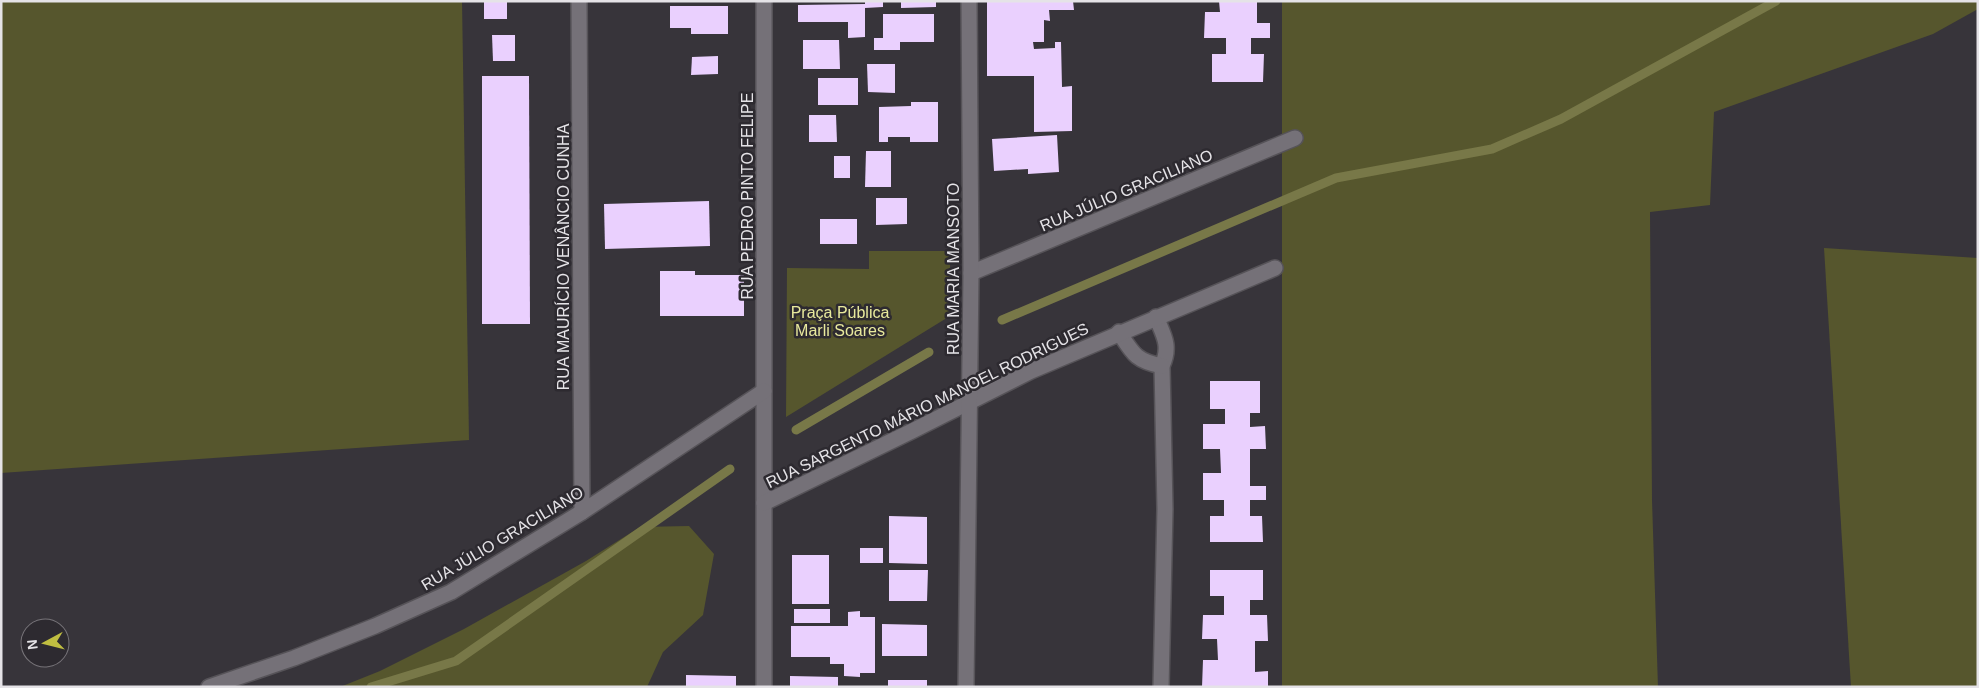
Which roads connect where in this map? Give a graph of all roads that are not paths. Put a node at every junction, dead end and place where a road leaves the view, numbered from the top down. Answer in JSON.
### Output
{"nodes":[{"id":1,"x":579,"y":1,"type":"edge"},
{"id":2,"x":764,"y":1,"type":"edge"},
{"id":3,"x":969,"y":1,"type":"edge"},
{"id":4,"x":1294,"y":138,"type":"dead end"},
{"id":5,"x":1274,"y":268,"type":"dead end"},
{"id":6,"x":971,"y":273,"type":"junction"},
{"id":7,"x":1156,"y":317,"type":"junction"},
{"id":8,"x":1119,"y":332,"type":"junction"},
{"id":9,"x":1162,"y":366,"type":"junction"},
{"id":10,"x":764,"y":391,"type":"junction"},
{"id":11,"x":969,"y":401,"type":"junction"},
{"id":12,"x":764,"y":503,"type":"junction"},
{"id":13,"x":582,"y":512,"type":"junction"},
{"id":14,"x":209,"y":687,"type":"edge"},
{"id":15,"x":764,"y":687,"type":"edge"},
{"id":16,"x":966,"y":687,"type":"edge"},
{"id":17,"x":1161,"y":687,"type":"edge"}],
"edges":[{"from":1,"to":13,"type":"street","name":"RUA MAURÍCIO VENÂNCIO CUNHA"},
{"from":2,"to":10,"type":"street","name":"RUA PEDRO PINTO FELIPE"},
{"from":3,"to":6,"type":"street","name":"RUA MARIA MANSOTO"},
{"from":4,"to":6,"type":"street","name":"RUA JÚLIO GRACILIANO"},
{"from":5,"to":7,"type":"street","name":"RUA SARGENTO MÁRIO MANOEL RODRIGUES"},
{"from":6,"to":11,"type":"street","name":"RUA MARIA MANSOTO"},
{"from":7,"to":8,"type":"street","name":"RUA SARGENTO MÁRIO MANOEL RODRIGUES"},
{"from":7,"to":9,"type":"street"},
{"from":8,"to":9,"type":"street"},
{"from":8,"to":11,"type":"street","name":"RUA SARGENTO MÁRIO MANOEL RODRIGUES"},
{"from":9,"to":17,"type":"street"},
{"from":10,"to":12,"type":"street","name":"RUA PEDRO PINTO FELIPE"},
{"from":10,"to":13,"type":"street","name":"RUA JÚLIO GRACILIANO"},
{"from":11,"to":12,"type":"street","name":"RUA SARGENTO MÁRIO MANOEL RODRIGUES"},
{"from":11,"to":16,"type":"street","name":"RUA MARIA MANSOTO"},
{"from":12,"to":15,"type":"street","name":"RUA SARGENTO MÁRIO MANOEL RODRIGUES"},
{"from":13,"to":14,"type":"street","name":"RUA JÚLIO GRACILIANO"}]}
